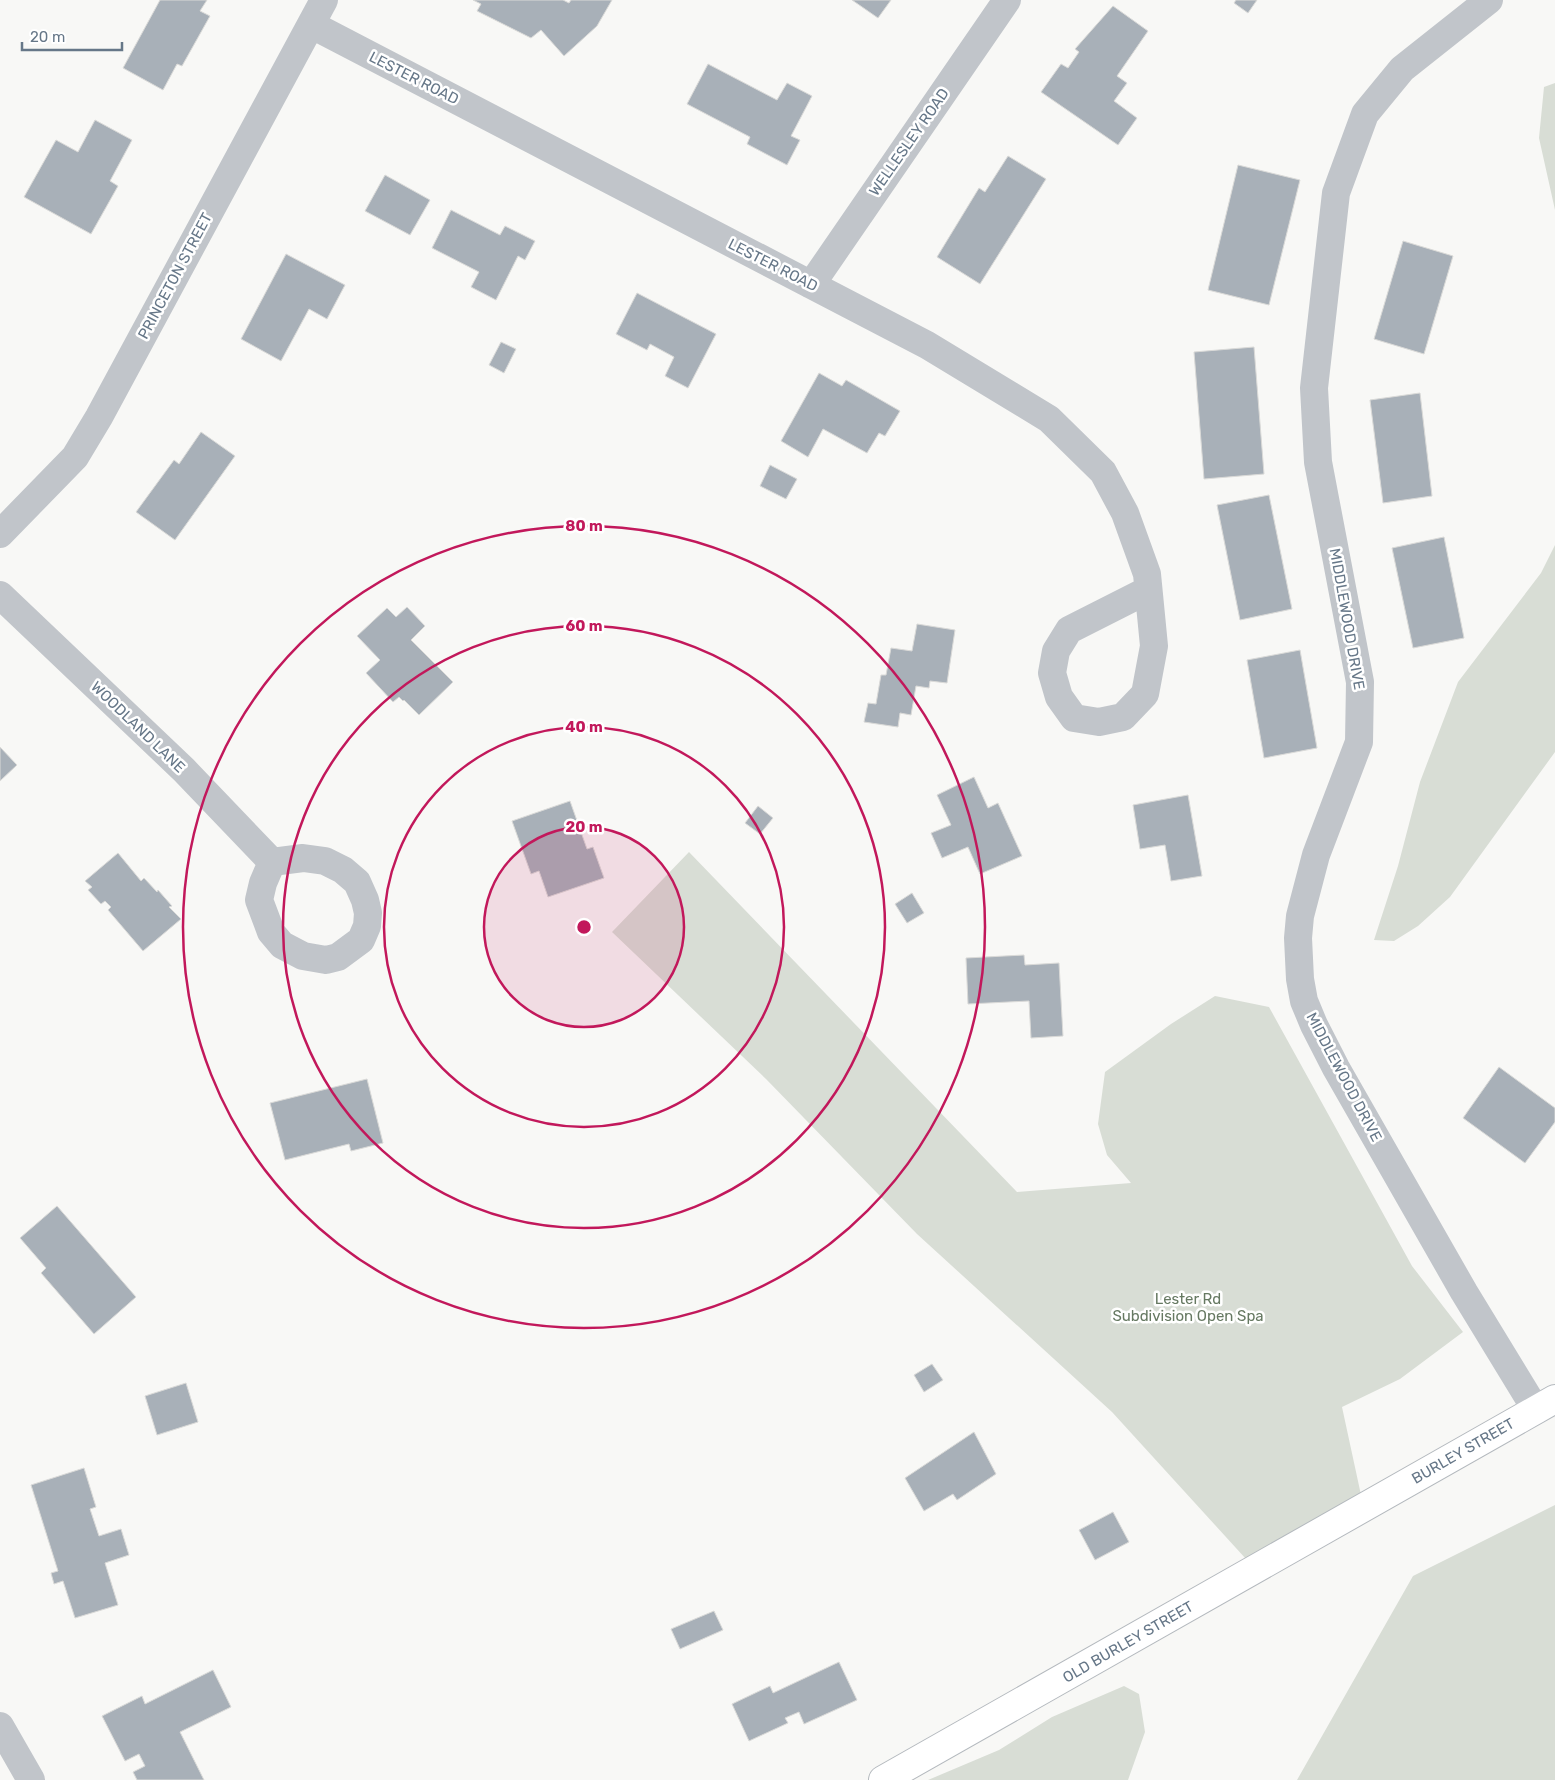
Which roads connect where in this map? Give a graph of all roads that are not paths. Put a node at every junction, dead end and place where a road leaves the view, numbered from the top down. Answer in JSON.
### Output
{"nodes":[{"id":1,"x":324,"y":0,"type":"edge"},
{"id":2,"x":1007,"y":0,"type":"edge"},
{"id":3,"x":1490,"y":0,"type":"edge"},
{"id":4,"x":312,"y":25,"type":"junction"},
{"id":5,"x":811,"y":284,"type":"junction"},
{"id":6,"x":0,"y":534,"type":"edge"},
{"id":7,"x":1148,"y":590,"type":"junction"},
{"id":8,"x":0,"y":595,"type":"edge"},
{"id":9,"x":272,"y":862,"type":"dead end"},
{"id":10,"x":1545,"y":1404,"type":"edge"},
{"id":11,"x":1372,"y":1503,"type":"joint"},
{"id":12,"x":0,"y":1726,"type":"edge"},
{"id":13,"x":31,"y":1780,"type":"edge"},
{"id":14,"x":883,"y":1780,"type":"edge"}],
"edges":[{"from":1,"to":4,"type":"street","name":"PRINCETON STREET"},
{"from":2,"to":5,"type":"street","name":"WELLESLEY ROAD"},
{"from":3,"to":10,"type":"street","name":"MIDDLEWOOD DRIVE"},
{"from":4,"to":5,"type":"street","name":"LESTER ROAD"},
{"from":4,"to":6,"type":"street","name":"PRINCETON STREET"},
{"from":5,"to":7,"type":"street","name":"LESTER ROAD"},
{"from":7,"to":7,"type":"street","name":"LESTER ROAD"},
{"from":8,"to":9,"type":"street","name":"WOODLAND LANE"},
{"from":10,"to":11,"type":"main road","name":"BURLEY STREET"},
{"from":11,"to":14,"type":"main road","name":"OLD BURLEY STREET"},
{"from":12,"to":13,"type":"street"}]}
